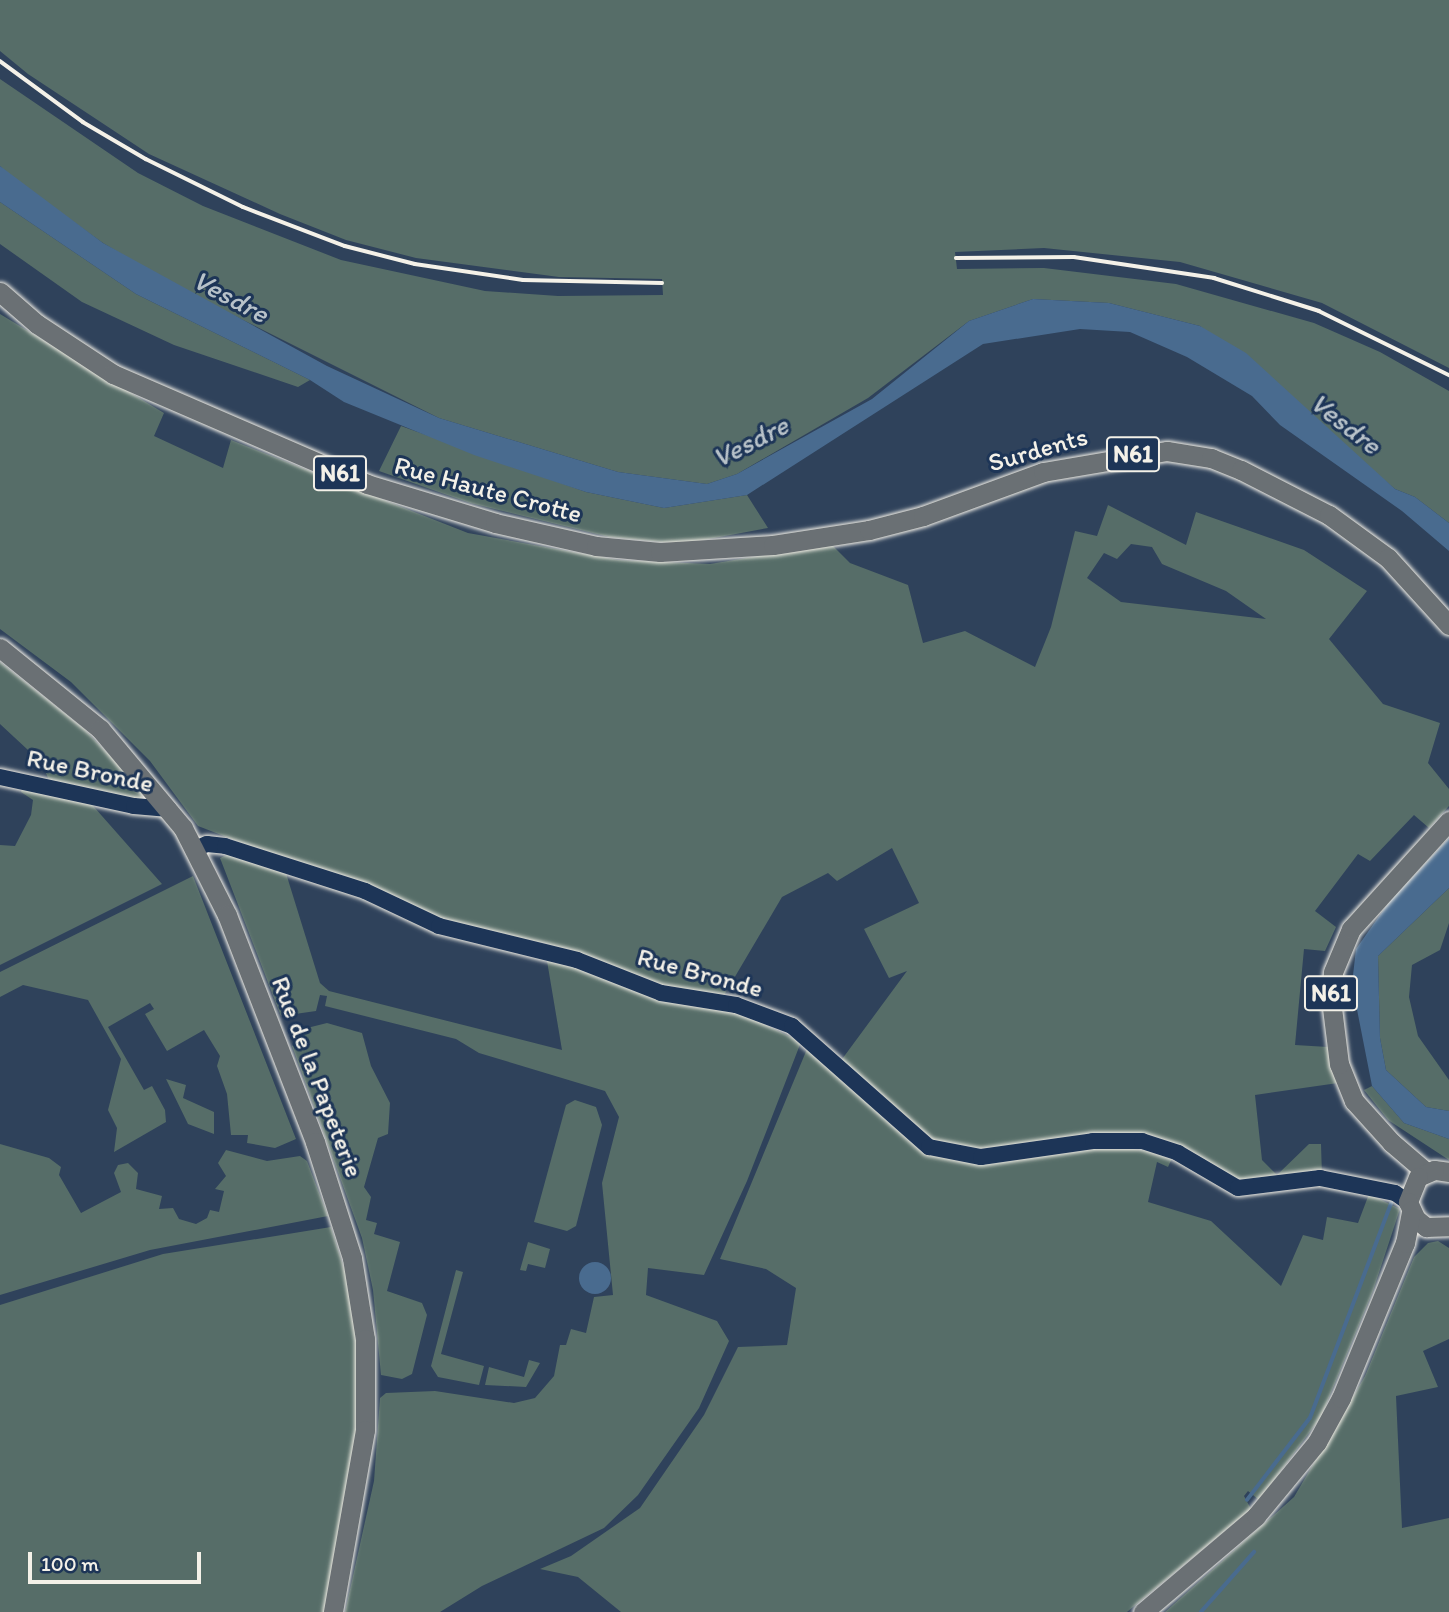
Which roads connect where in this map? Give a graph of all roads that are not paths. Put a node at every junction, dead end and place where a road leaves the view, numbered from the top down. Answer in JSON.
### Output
{"nodes":[{"id":1,"x":0,"y":292,"type":"edge"},
{"id":2,"x":717,"y":550,"type":"joint"},
{"id":3,"x":1449,"y":625,"type":"edge"},
{"id":4,"x":0,"y":648,"type":"edge"},
{"id":5,"x":0,"y":777,"type":"edge"},
{"id":6,"x":169,"y":808,"type":"junction"},
{"id":7,"x":1449,"y":821,"type":"edge"},
{"id":8,"x":195,"y":849,"type":"junction"},
{"id":9,"x":1426,"y":1172,"type":"junction"},
{"id":10,"x":1449,"y":1172,"type":"edge"},
{"id":11,"x":1410,"y":1207,"type":"junction"},
{"id":12,"x":1444,"y":1229,"type":"edge"},
{"id":13,"x":1405,"y":1243,"type":"junction"},
{"id":14,"x":333,"y":1612,"type":"edge"},
{"id":15,"x":1143,"y":1612,"type":"edge"}],
"edges":[{"from":1,"to":2,"type":"main road","name":"Rue Haute Crotte","number":"N61"},
{"from":2,"to":3,"type":"main road","name":"Surdents","number":"N61"},
{"from":4,"to":6,"type":"main road","name":"Rue de la Papeterie"},
{"from":5,"to":6,"type":"street","name":"Rue Bronde"},
{"from":6,"to":8,"type":"main road","name":"Rue de la Papeterie"},
{"from":7,"to":9,"type":"main road","number":"N61"},
{"from":8,"to":11,"type":"street","name":"Rue Bronde"},
{"from":8,"to":14,"type":"main road","name":"Rue de la Papeterie"},
{"from":9,"to":10,"type":"main road"},
{"from":9,"to":11,"type":"main road"},
{"from":11,"to":12,"type":"main road"},
{"from":11,"to":13,"type":"main road"},
{"from":12,"to":13,"type":"main road"},
{"from":13,"to":15,"type":"main road"}]}
